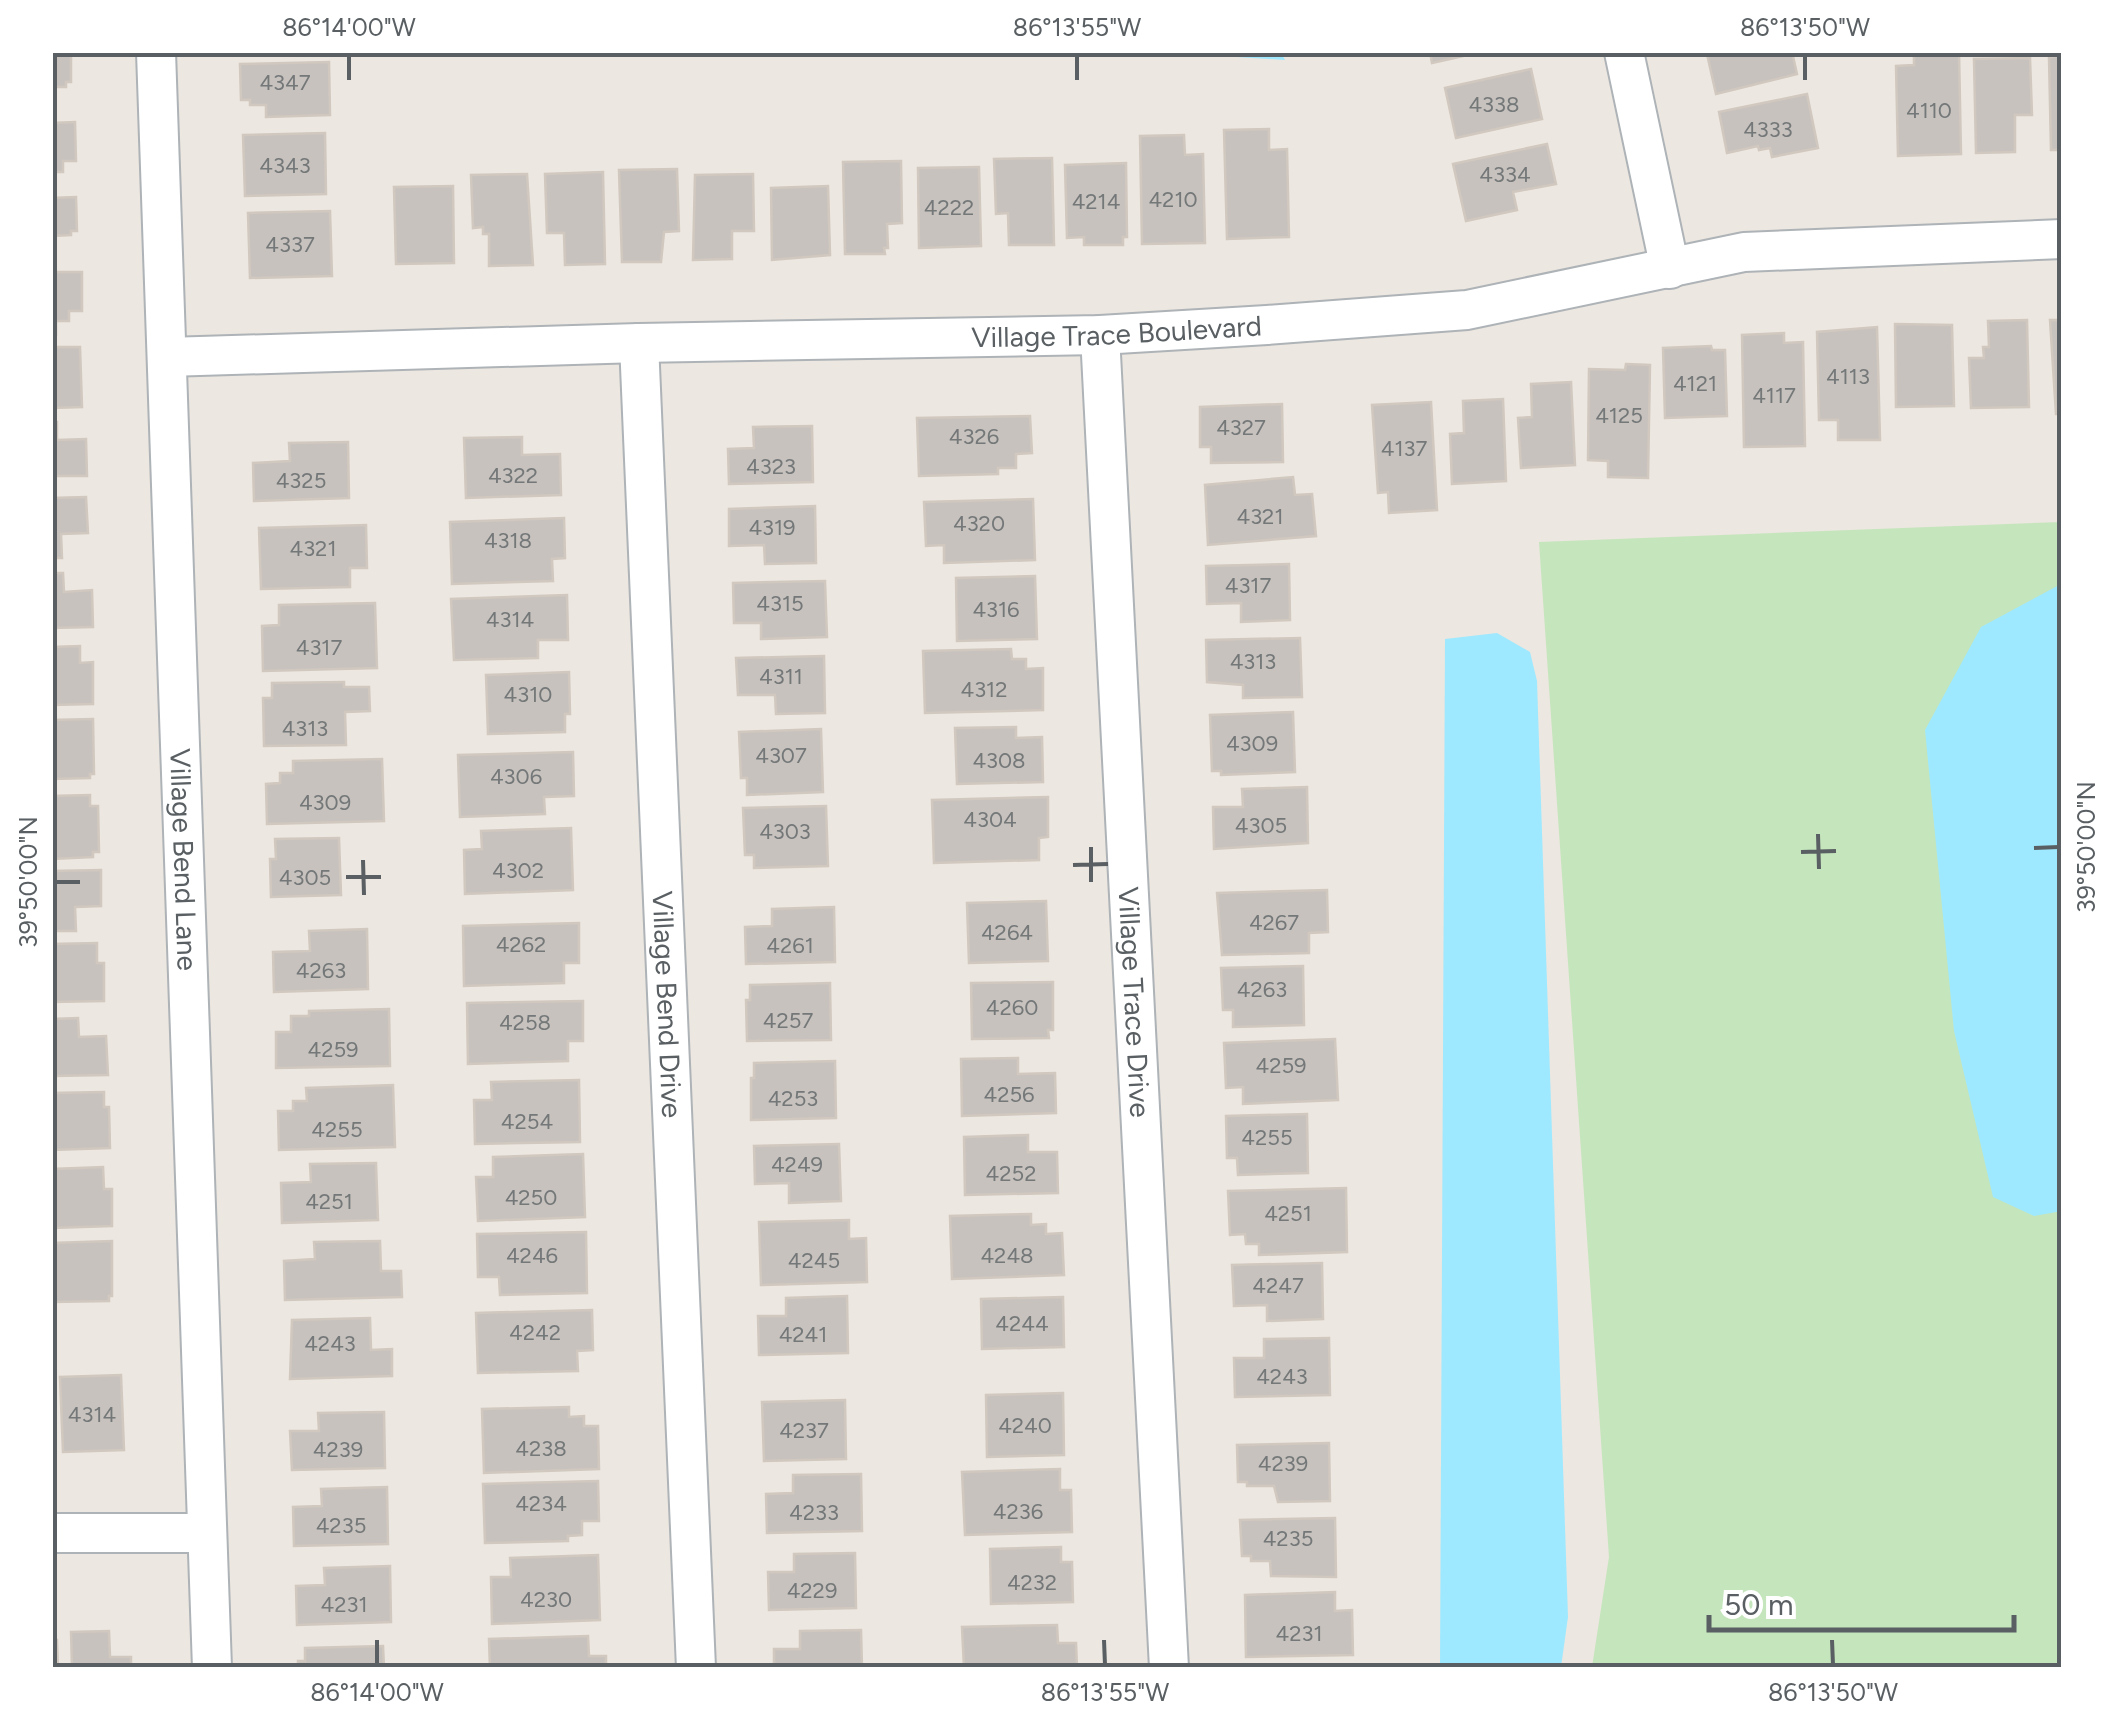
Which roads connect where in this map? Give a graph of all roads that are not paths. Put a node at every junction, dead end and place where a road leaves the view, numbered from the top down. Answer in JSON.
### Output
{"nodes":[{"id":1,"x":156,"y":52,"type":"edge"},
{"id":2,"x":1624,"y":52,"type":"edge"},
{"id":3,"x":2062,"y":239,"type":"edge"},
{"id":4,"x":1670,"y":269,"type":"junction"},
{"id":5,"x":1100,"y":335,"type":"junction"},
{"id":6,"x":639,"y":343,"type":"junction"},
{"id":7,"x":167,"y":356,"type":"junction"},
{"id":8,"x":207,"y":1533,"type":"junction"},
{"id":9,"x":52,"y":1534,"type":"edge"},
{"id":10,"x":212,"y":1668,"type":"edge"},
{"id":11,"x":696,"y":1668,"type":"edge"},
{"id":12,"x":1168,"y":1668,"type":"edge"}],
"edges":[{"from":1,"to":7,"type":"street","name":"Village Bend Lane"},
{"from":2,"to":4,"type":"street"},
{"from":3,"to":4,"type":"street","name":"Village Trace Boulevard"},
{"from":4,"to":5,"type":"street","name":"Village Trace Boulevard"},
{"from":5,"to":6,"type":"street","name":"Village Trace Boulevard"},
{"from":5,"to":12,"type":"street","name":"Village Trace Drive"},
{"from":6,"to":7,"type":"street","name":"Village Trace Boulevard"},
{"from":6,"to":11,"type":"street","name":"Village Bend Drive"},
{"from":7,"to":8,"type":"street","name":"Village Bend Lane"},
{"from":8,"to":9,"type":"street"},
{"from":8,"to":10,"type":"street","name":"Village Bend Lane"}]}
